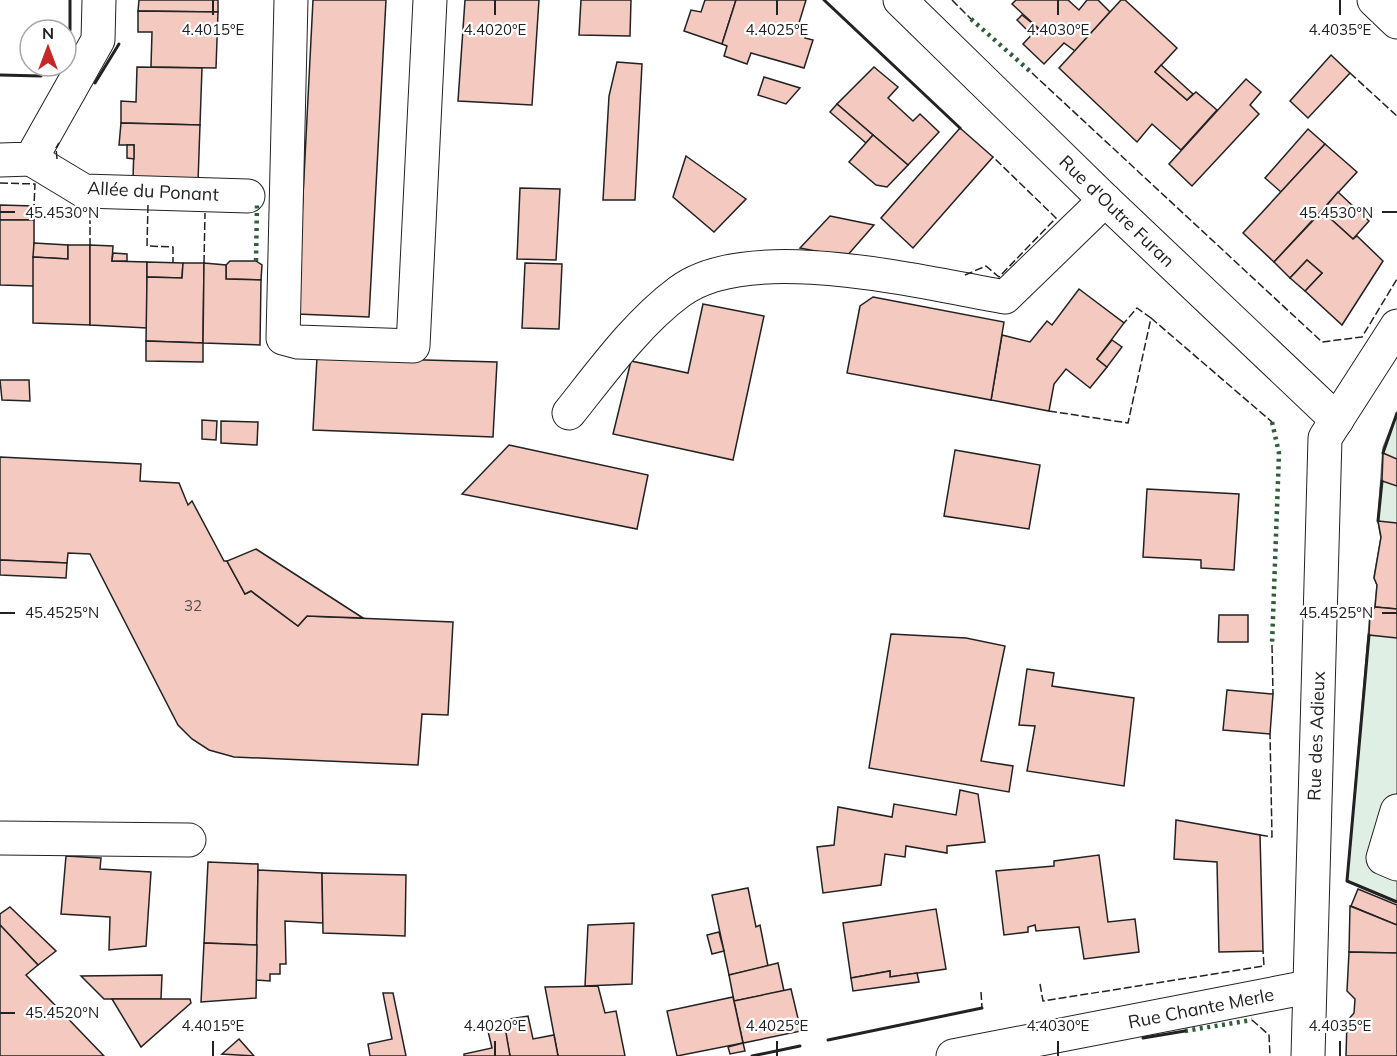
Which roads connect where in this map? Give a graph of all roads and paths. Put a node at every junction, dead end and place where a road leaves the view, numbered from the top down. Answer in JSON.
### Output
{"nodes":[{"id":1,"x":99,"y":0,"type":"edge"},
{"id":2,"x":291,"y":0,"type":"edge"},
{"id":3,"x":430,"y":0,"type":"edge"},
{"id":4,"x":900,"y":0,"type":"edge"},
{"id":5,"x":1374,"y":0,"type":"edge"},
{"id":6,"x":1397,"y":22,"type":"edge"},
{"id":7,"x":15,"y":159,"type":"edge"},
{"id":8,"x":248,"y":196,"type":"dead end"},
{"id":9,"x":1105,"y":201,"type":"junction"},
{"id":10,"x":1397,"y":326,"type":"edge"},
{"id":11,"x":569,"y":413,"type":"dead end"},
{"id":12,"x":1337,"y":420,"type":"junction"},
{"id":13,"x":1397,"y":811,"type":"edge"},
{"id":14,"x":0,"y":838,"type":"edge"},
{"id":15,"x":189,"y":840,"type":"dead end"},
{"id":16,"x":1397,"y":864,"type":"edge"},
{"id":17,"x":1308,"y":987,"type":"junction"},
{"id":18,"x":953,"y":1056,"type":"edge"},
{"id":19,"x":1308,"y":1056,"type":"edge"}],
"edges":[{"from":1,"to":7,"type":"street","name":"Allée du Ponant"},
{"from":2,"to":3,"type":"street"},
{"from":4,"to":9,"type":"street","name":"Rue d'Outre Furan"},
{"from":5,"to":6,"type":"street"},
{"from":7,"to":8,"type":"street","name":"Allée du Ponant"},
{"from":9,"to":11,"type":"street"},
{"from":9,"to":12,"type":"street","name":"Rue d'Outre Furan"},
{"from":10,"to":12,"type":"street","name":"Rue des Adieux"},
{"from":12,"to":17,"type":"street","name":"Rue des Adieux"},
{"from":13,"to":16,"type":"street"},
{"from":14,"to":15,"type":"street"},
{"from":17,"to":18,"type":"street","name":"Rue Chante Merle"},
{"from":17,"to":19,"type":"street","name":"Rue des Adieux"}]}
